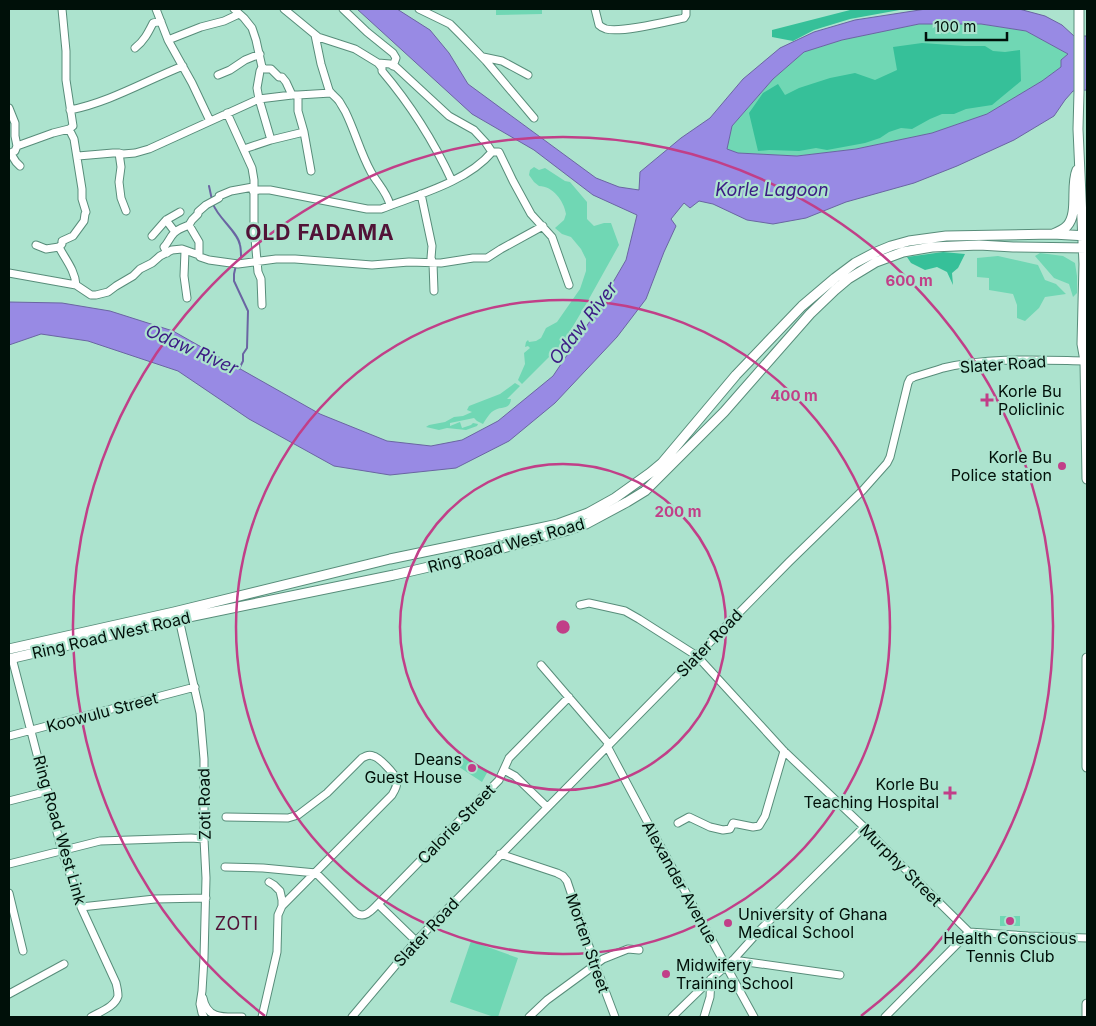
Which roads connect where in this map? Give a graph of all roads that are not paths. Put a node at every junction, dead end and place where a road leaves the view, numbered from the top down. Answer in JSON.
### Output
{"nodes":[{"id":1,"x":62,"y":9,"type":"edge"},
{"id":2,"x":156,"y":9,"type":"edge"},
{"id":3,"x":284,"y":9,"type":"edge"},
{"id":4,"x":342,"y":9,"type":"edge"},
{"id":5,"x":419,"y":9,"type":"edge"},
{"id":6,"x":595,"y":9,"type":"edge"},
{"id":7,"x":686,"y":9,"type":"edge"},
{"id":8,"x":1079,"y":9,"type":"edge"},
{"id":9,"x":237,"y":11,"type":"edge"},
{"id":10,"x":161,"y":21,"type":"junction"},
{"id":11,"x":315,"y":35,"type":"junction"},
{"id":12,"x":168,"y":40,"type":"junction"},
{"id":13,"x":135,"y":48,"type":"dead end"},
{"id":14,"x":260,"y":54,"type":"junction"},
{"id":15,"x":482,"y":57,"type":"junction"},
{"id":16,"x":378,"y":63,"type":"junction"},
{"id":17,"x":183,"y":66,"type":"junction"},
{"id":18,"x":393,"y":66,"type":"junction"},
{"id":19,"x":262,"y":67,"type":"junction"},
{"id":20,"x":218,"y":75,"type":"dead end"},
{"id":21,"x":528,"y":75,"type":"dead end"},
{"id":22,"x":331,"y":93,"type":"junction"},
{"id":23,"x":295,"y":95,"type":"junction"},
{"id":24,"x":259,"y":99,"type":"junction"},
{"id":25,"x":9,"y":105,"type":"edge"},
{"id":26,"x":70,"y":110,"type":"junction"},
{"id":27,"x":227,"y":113,"type":"junction"},
{"id":28,"x":534,"y":118,"type":"dead end"},
{"id":29,"x":210,"y":121,"type":"junction"},
{"id":30,"x":69,"y":129,"type":"junction"},
{"id":31,"x":304,"y":132,"type":"junction"},
{"id":32,"x":271,"y":140,"type":"junction"},
{"id":33,"x":1079,"y":145,"type":"junction"},
{"id":34,"x":17,"y":146,"type":"junction"},
{"id":35,"x":244,"y":149,"type":"junction"},
{"id":36,"x":492,"y":152,"type":"junction"},
{"id":37,"x":119,"y":153,"type":"junction"},
{"id":38,"x":10,"y":154,"type":"edge"},
{"id":39,"x":78,"y":156,"type":"junction"},
{"id":40,"x":20,"y":166,"type":"dead end"},
{"id":41,"x":311,"y":170,"type":"dead end"},
{"id":42,"x":452,"y":180,"type":"junction"},
{"id":43,"x":253,"y":189,"type":"junction"},
{"id":44,"x":422,"y":194,"type":"junction"},
{"id":45,"x":390,"y":205,"type":"junction"},
{"id":46,"x":126,"y":211,"type":"dead end"},
{"id":47,"x":180,"y":212,"type":"dead end"},
{"id":48,"x":166,"y":220,"type":"junction"},
{"id":49,"x":189,"y":226,"type":"junction"},
{"id":50,"x":541,"y":228,"type":"junction"},
{"id":51,"x":175,"y":232,"type":"junction"},
{"id":52,"x":1053,"y":234,"type":"junction"},
{"id":53,"x":152,"y":236,"type":"dead end"},
{"id":54,"x":1086,"y":241,"type":"edge"},
{"id":55,"x":61,"y":244,"type":"junction"},
{"id":56,"x":36,"y":245,"type":"dead end"},
{"id":57,"x":979,"y":245,"type":"junction"},
{"id":58,"x":1058,"y":248,"type":"junction"},
{"id":59,"x":185,"y":250,"type":"junction"},
{"id":60,"x":167,"y":253,"type":"junction"},
{"id":61,"x":199,"y":254,"type":"junction"},
{"id":62,"x":257,"y":261,"type":"junction"},
{"id":63,"x":433,"y":263,"type":"junction"},
{"id":64,"x":1084,"y":264,"type":"junction"},
{"id":65,"x":9,"y":273,"type":"edge"},
{"id":66,"x":76,"y":285,"type":"junction"},
{"id":67,"x":569,"y":285,"type":"dead end"},
{"id":68,"x":434,"y":291,"type":"dead end"},
{"id":69,"x":187,"y":298,"type":"dead end"},
{"id":70,"x":262,"y":305,"type":"dead end"},
{"id":71,"x":1086,"y":356,"type":"edge"},
{"id":72,"x":1087,"y":423,"type":"edge"},
{"id":73,"x":1087,"y":479,"type":"edge"},
{"id":74,"x":390,"y":559,"type":"junction"},
{"id":75,"x":394,"y":575,"type":"junction"},
{"id":76,"x":580,"y":605,"type":"dead end"},
{"id":77,"x":179,"y":619,"type":"junction"},
{"id":78,"x":10,"y":655,"type":"edge"},
{"id":79,"x":697,"y":656,"type":"junction"},
{"id":80,"x":1087,"y":658,"type":"edge"},
{"id":81,"x":541,"y":665,"type":"dead end"},
{"id":82,"x":1087,"y":686,"type":"edge"},
{"id":83,"x":195,"y":687,"type":"junction"},
{"id":84,"x":569,"y":697,"type":"junction"},
{"id":85,"x":31,"y":731,"type":"junction"},
{"id":86,"x":9,"y":736,"type":"edge"},
{"id":87,"x":608,"y":745,"type":"junction"},
{"id":88,"x":784,"y":751,"type":"junction"},
{"id":89,"x":1087,"y":767,"type":"edge"},
{"id":90,"x":504,"y":770,"type":"junction"},
{"id":91,"x":48,"y":791,"type":"junction"},
{"id":92,"x":9,"y":801,"type":"edge"},
{"id":93,"x":547,"y":807,"type":"junction"},
{"id":94,"x":226,"y":817,"type":"dead end"},
{"id":95,"x":678,"y":823,"type":"dead end"},
{"id":96,"x":864,"y":827,"type":"junction"},
{"id":97,"x":204,"y":839,"type":"junction"},
{"id":98,"x":62,"y":851,"type":"junction"},
{"id":99,"x":500,"y":854,"type":"junction"},
{"id":100,"x":9,"y":864,"type":"edge"},
{"id":101,"x":225,"y":867,"type":"dead end"},
{"id":102,"x":316,"y":873,"type":"junction"},
{"id":103,"x":269,"y":882,"type":"dead end"},
{"id":104,"x":9,"y":893,"type":"edge"},
{"id":105,"x":206,"y":898,"type":"junction"},
{"id":106,"x":378,"y":904,"type":"junction"},
{"id":107,"x":282,"y":906,"type":"junction"},
{"id":108,"x":81,"y":907,"type":"junction"},
{"id":109,"x":970,"y":932,"type":"junction"},
{"id":110,"x":1087,"y":938,"type":"edge"},
{"id":111,"x":416,"y":940,"type":"junction"},
{"id":112,"x":639,"y":950,"type":"dead end"},
{"id":113,"x":23,"y":952,"type":"dead end"},
{"id":114,"x":733,"y":960,"type":"junction"},
{"id":115,"x":64,"y":964,"type":"dead end"},
{"id":116,"x":595,"y":964,"type":"junction"},
{"id":117,"x":726,"y":965,"type":"junction"},
{"id":118,"x":840,"y":975,"type":"dead end"},
{"id":119,"x":711,"y":979,"type":"junction"},
{"id":120,"x":202,"y":991,"type":"junction"},
{"id":121,"x":9,"y":994,"type":"edge"},
{"id":122,"x":1087,"y":1004,"type":"edge"},
{"id":123,"x":91,"y":1017,"type":"edge"},
{"id":124,"x":204,"y":1017,"type":"edge"},
{"id":125,"x":242,"y":1017,"type":"edge"},
{"id":126,"x":262,"y":1017,"type":"edge"},
{"id":127,"x":352,"y":1017,"type":"edge"},
{"id":128,"x":529,"y":1017,"type":"edge"},
{"id":129,"x":615,"y":1017,"type":"edge"},
{"id":130,"x":672,"y":1017,"type":"edge"},
{"id":131,"x":704,"y":1017,"type":"edge"},
{"id":132,"x":754,"y":1017,"type":"edge"},
{"id":133,"x":885,"y":1017,"type":"edge"},
{"id":134,"x":1087,"y":1017,"type":"edge"}],
"edges":[{"from":1,"to":26,"type":"street"},
{"from":2,"to":10,"type":"street"},
{"from":3,"to":11,"type":"street"},
{"from":4,"to":18,"type":"street"},
{"from":5,"to":15,"type":"street"},
{"from":6,"to":7,"type":"street"},
{"from":8,"to":33,"type":"main road"},
{"from":9,"to":12,"type":"street"},
{"from":9,"to":14,"type":"street"},
{"from":10,"to":12,"type":"street"},
{"from":10,"to":13,"type":"street"},
{"from":11,"to":16,"type":"street"},
{"from":11,"to":22,"type":"street"},
{"from":12,"to":17,"type":"street"},
{"from":14,"to":19,"type":"street"},
{"from":14,"to":20,"type":"street"},
{"from":15,"to":21,"type":"street"},
{"from":15,"to":28,"type":"street"},
{"from":16,"to":18,"type":"street"},
{"from":16,"to":42,"type":"street"},
{"from":17,"to":26,"type":"street"},
{"from":17,"to":29,"type":"street"},
{"from":18,"to":36,"type":"street"},
{"from":19,"to":23,"type":"street"},
{"from":19,"to":24,"type":"street"},
{"from":22,"to":23,"type":"street"},
{"from":22,"to":45,"type":"street"},
{"from":23,"to":24,"type":"street"},
{"from":23,"to":31,"type":"street"},
{"from":24,"to":27,"type":"street"},
{"from":24,"to":32,"type":"street"},
{"from":25,"to":34,"type":"street"},
{"from":26,"to":30,"type":"street"},
{"from":27,"to":29,"type":"street"},
{"from":27,"to":35,"type":"street"},
{"from":29,"to":37,"type":"street"},
{"from":30,"to":34,"type":"street"},
{"from":30,"to":39,"type":"street"},
{"from":31,"to":32,"type":"street"},
{"from":31,"to":41,"type":"street"},
{"from":32,"to":35,"type":"street"},
{"from":33,"to":52,"type":"main road"},
{"from":33,"to":54,"type":"main road"},
{"from":34,"to":38,"type":"street"},
{"from":35,"to":43,"type":"street"},
{"from":36,"to":42,"type":"street"},
{"from":36,"to":50,"type":"street"},
{"from":37,"to":39,"type":"street"},
{"from":37,"to":46,"type":"street"},
{"from":38,"to":40,"type":"street"},
{"from":39,"to":55,"type":"street"},
{"from":42,"to":44,"type":"street"},
{"from":43,"to":45,"type":"street"},
{"from":43,"to":49,"type":"street"},
{"from":43,"to":62,"type":"street"},
{"from":44,"to":45,"type":"street"},
{"from":44,"to":63,"type":"street"},
{"from":47,"to":48,"type":"street"},
{"from":48,"to":51,"type":"street"},
{"from":48,"to":53,"type":"street"},
{"from":49,"to":51,"type":"street"},
{"from":49,"to":61,"type":"street"},
{"from":50,"to":63,"type":"street"},
{"from":50,"to":67,"type":"street"},
{"from":51,"to":60,"type":"street"},
{"from":52,"to":54,"type":"main road","name":"Ring Road West Road"},
{"from":52,"to":74,"type":"main road","name":"Ring Road West Road"},
{"from":54,"to":57,"type":"main road"},
{"from":54,"to":58,"type":"main road","name":"Ring Road West Road"},
{"from":54,"to":64,"type":"main road"},
{"from":55,"to":56,"type":"street"},
{"from":55,"to":66,"type":"street"},
{"from":57,"to":58,"type":"main road","name":"Ring Road West Road"},
{"from":57,"to":75,"type":"main road","name":"Ring Road West Road"},
{"from":58,"to":64,"type":"main road"},
{"from":59,"to":60,"type":"street"},
{"from":59,"to":61,"type":"street"},
{"from":59,"to":69,"type":"street"},
{"from":60,"to":66,"type":"street"},
{"from":61,"to":62,"type":"street"},
{"from":62,"to":63,"type":"street"},
{"from":62,"to":70,"type":"street"},
{"from":63,"to":68,"type":"street"},
{"from":64,"to":71,"type":"main road"},
{"from":65,"to":66,"type":"street"},
{"from":71,"to":72,"type":"main road"},
{"from":71,"to":79,"type":"street","name":"Slater Road"},
{"from":72,"to":73,"type":"main road"},
{"from":74,"to":75,"type":"main road"},
{"from":74,"to":78,"type":"main road","name":"Ring Road West Road"},
{"from":75,"to":77,"type":"main road","name":"Ring Road West Road"},
{"from":76,"to":79,"type":"street","name":"Murphy Street"},
{"from":77,"to":78,"type":"main road","name":"Ring Road West Road"},
{"from":77,"to":83,"type":"street","name":"Zoti Road"},
{"from":78,"to":85,"type":"street","name":"Ring Road West Link"},
{"from":79,"to":87,"type":"street","name":"Slater Road"},
{"from":79,"to":88,"type":"street","name":"Murphy Street"},
{"from":80,"to":82,"type":"main road"},
{"from":81,"to":84,"type":"street","name":"Alexander Avenue"},
{"from":82,"to":89,"type":"main road"},
{"from":83,"to":85,"type":"street","name":"Koowulu Street"},
{"from":83,"to":97,"type":"street","name":"Zoti Road"},
{"from":84,"to":87,"type":"street","name":"Alexander Avenue"},
{"from":84,"to":90,"type":"street","name":"Calorie Street"},
{"from":85,"to":86,"type":"street","name":"Koowulu Street"},
{"from":85,"to":91,"type":"street","name":"Ring Road West Link"},
{"from":87,"to":93,"type":"street","name":"Slater Road"},
{"from":87,"to":117,"type":"street","name":"Alexander Avenue"},
{"from":88,"to":95,"type":"street"},
{"from":88,"to":96,"type":"street","name":"Murphy Street"},
{"from":90,"to":93,"type":"street"},
{"from":90,"to":106,"type":"street","name":"Calorie Street"},
{"from":91,"to":92,"type":"street"},
{"from":91,"to":98,"type":"street","name":"Ring Road West Link"},
{"from":93,"to":99,"type":"street","name":"Slater Road"},
{"from":94,"to":102,"type":"street"},
{"from":96,"to":109,"type":"street","name":"Murphy Street"},
{"from":96,"to":114,"type":"street"},
{"from":97,"to":98,"type":"street"},
{"from":97,"to":105,"type":"street","name":"Zoti Road"},
{"from":98,"to":100,"type":"street"},
{"from":98,"to":108,"type":"street","name":"Ring Road West Link"},
{"from":99,"to":111,"type":"street","name":"Slater Road"},
{"from":99,"to":116,"type":"street","name":"Morten Street"},
{"from":101,"to":102,"type":"street"},
{"from":102,"to":106,"type":"street","name":"Calorie Street"},
{"from":102,"to":107,"type":"street"},
{"from":103,"to":107,"type":"street"},
{"from":104,"to":113,"type":"street"},
{"from":105,"to":108,"type":"street"},
{"from":105,"to":120,"type":"street","name":"Zoti Road"},
{"from":106,"to":111,"type":"street"},
{"from":107,"to":126,"type":"street"},
{"from":108,"to":123,"type":"street","name":"Ring Road West Link"},
{"from":109,"to":110,"type":"street"},
{"from":109,"to":133,"type":"street"},
{"from":111,"to":127,"type":"street","name":"Slater Road"},
{"from":112,"to":116,"type":"street"},
{"from":114,"to":117,"type":"street"},
{"from":114,"to":118,"type":"street"},
{"from":115,"to":121,"type":"street"},
{"from":116,"to":128,"type":"street"},
{"from":116,"to":129,"type":"street","name":"Morten Street"},
{"from":117,"to":119,"type":"street"},
{"from":117,"to":132,"type":"street","name":"Alexander Avenue"},
{"from":119,"to":130,"type":"street"},
{"from":119,"to":131,"type":"street"},
{"from":120,"to":124,"type":"street","name":"Zoti Road"},
{"from":120,"to":125,"type":"street","name":"Zoti Road"},
{"from":122,"to":134,"type":"main road"}]}
